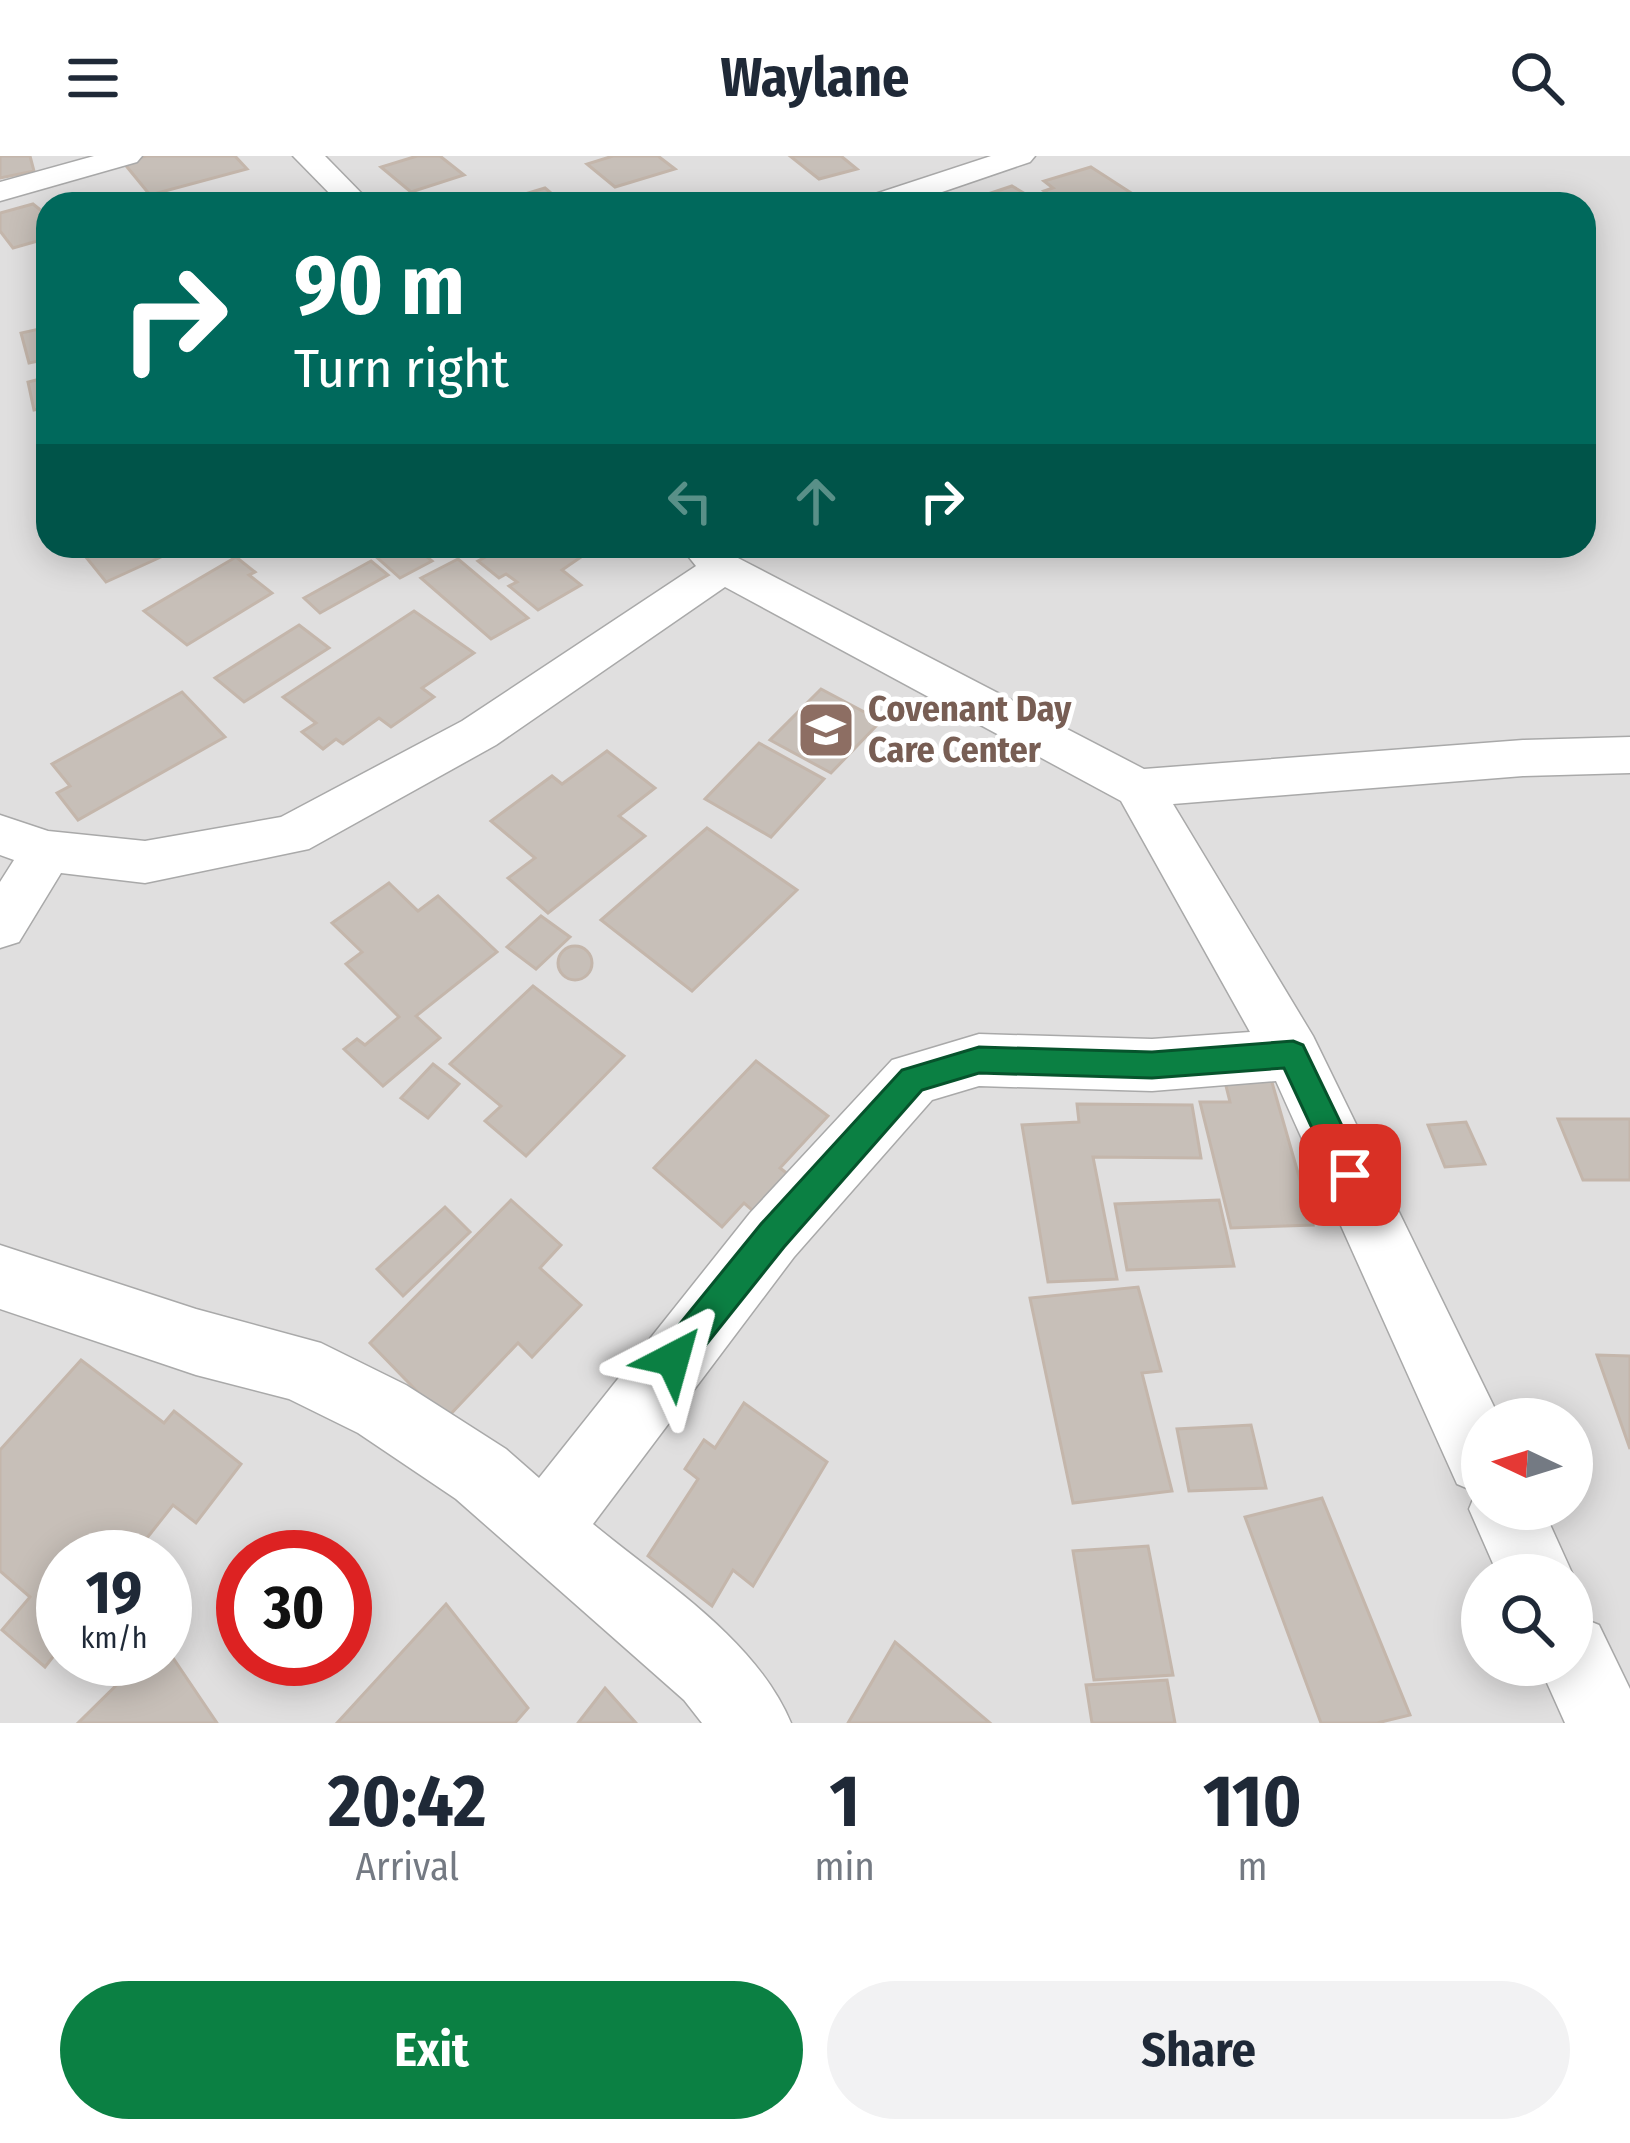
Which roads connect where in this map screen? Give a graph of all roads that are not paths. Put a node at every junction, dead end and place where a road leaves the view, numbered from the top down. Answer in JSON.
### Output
{"nodes":[{"id":1,"x":127,"y":156,"type":"edge"},
{"id":2,"x":308,"y":156,"type":"edge"},
{"id":3,"x":1020,"y":156,"type":"edge"},
{"id":4,"x":68,"y":175,"type":"junction"},
{"id":5,"x":0,"y":192,"type":"edge"},
{"id":6,"x":81,"y":192,"type":"edge"},
{"id":7,"x":345,"y":192,"type":"edge"},
{"id":8,"x":913,"y":192,"type":"edge"},
{"id":9,"x":711,"y":558,"type":"edge"},
{"id":10,"x":714,"y":558,"type":"edge"},
{"id":11,"x":1630,"y":755,"type":"edge"},
{"id":12,"x":1138,"y":788,"type":"junction"},
{"id":13,"x":24,"y":843,"type":"edge"},
{"id":14,"x":0,"y":926,"type":"edge"},
{"id":15,"x":1293,"y":1054,"type":"junction"},
{"id":16,"x":0,"y":1277,"type":"edge"},
{"id":17,"x":1461,"y":1414,"type":"edge"},
{"id":18,"x":544,"y":1530,"type":"junction"},
{"id":19,"x":1588,"y":1686,"type":"edge"},
{"id":20,"x":752,"y":1723,"type":"edge"},
{"id":21,"x":1605,"y":1723,"type":"edge"}],
"edges":[{"from":1,"to":4,"type":"street"},
{"from":2,"to":7,"type":"street"},
{"from":3,"to":8,"type":"street"},
{"from":4,"to":5,"type":"street"},
{"from":4,"to":6,"type":"street"},
{"from":9,"to":13,"type":"street"},
{"from":10,"to":12,"type":"street"},
{"from":11,"to":12,"type":"street"},
{"from":12,"to":15,"type":"street"},
{"from":13,"to":14,"type":"street"},
{"from":15,"to":17,"type":"street"},
{"from":15,"to":18,"type":"street"},
{"from":16,"to":18,"type":"street"},
{"from":18,"to":20,"type":"street"},
{"from":19,"to":21,"type":"street"}]}
